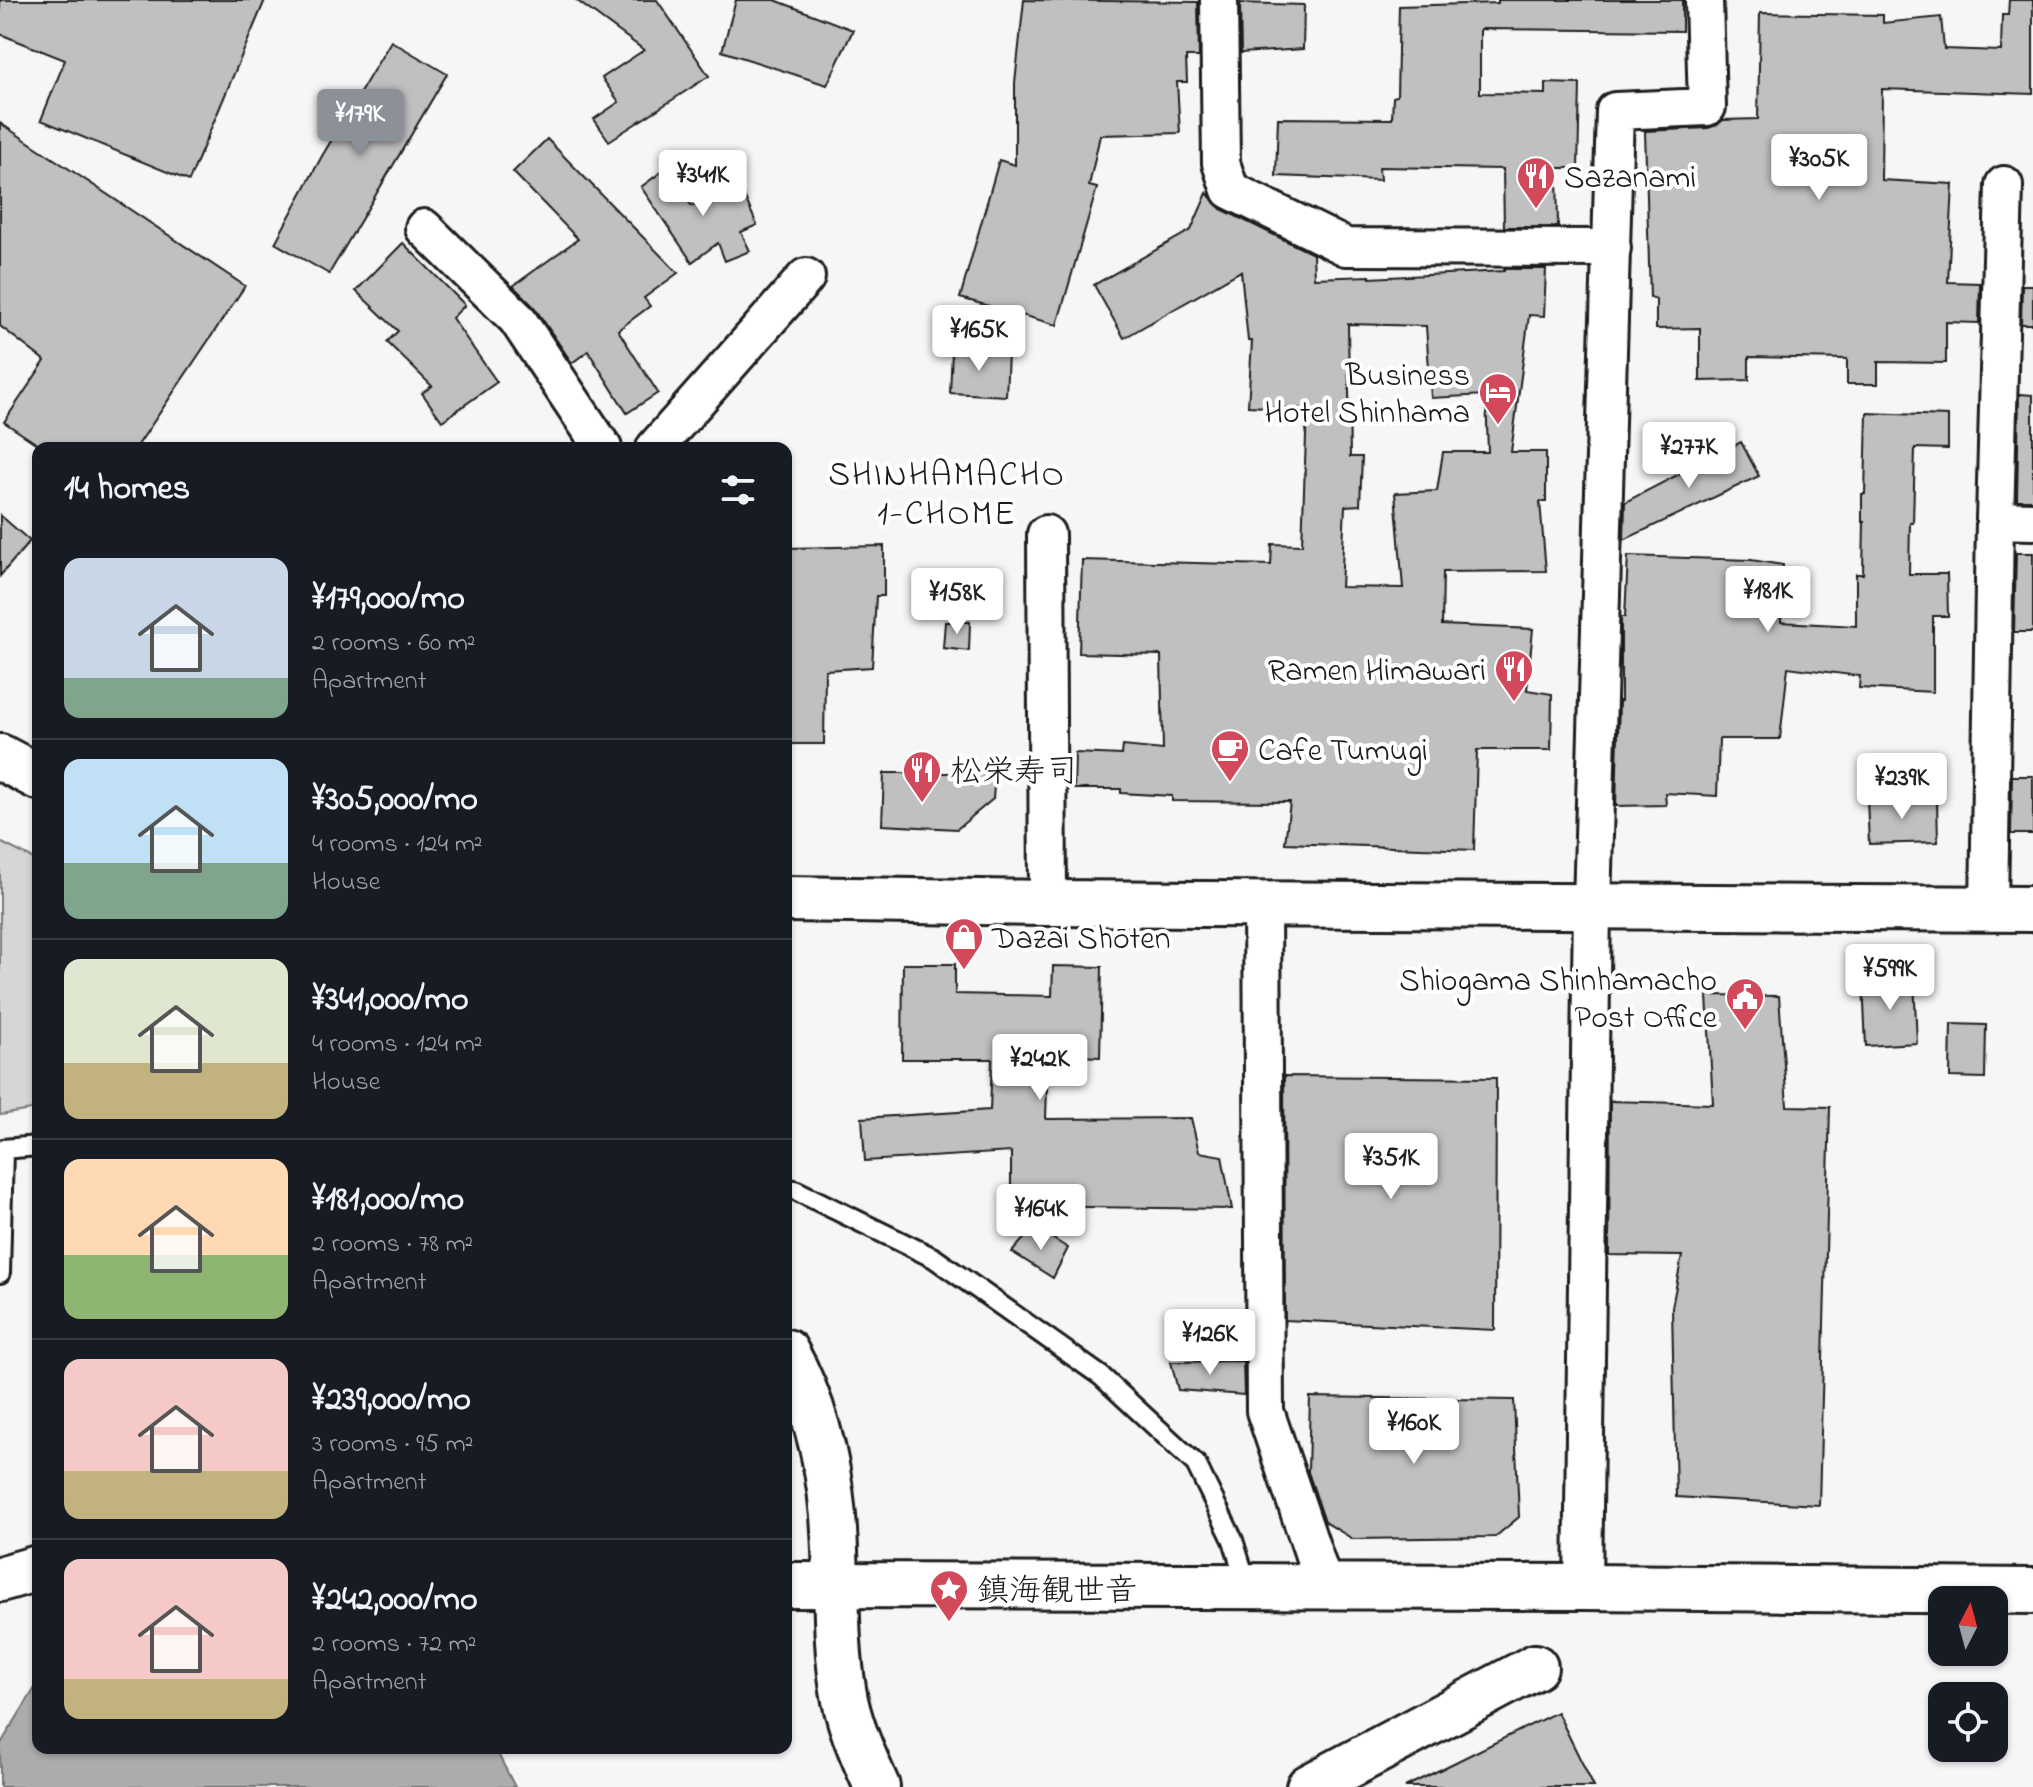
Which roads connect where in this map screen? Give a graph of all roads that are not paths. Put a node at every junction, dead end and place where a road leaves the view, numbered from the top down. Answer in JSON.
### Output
{"nodes":[{"id":1,"x":1219,"y":0,"type":"edge"},
{"id":2,"x":1704,"y":0,"type":"edge"},
{"id":3,"x":2004,"y":185,"type":"dead end"},
{"id":4,"x":424,"y":228,"type":"dead end"},
{"id":5,"x":1612,"y":248,"type":"junction"},
{"id":6,"x":806,"y":277,"type":"dead end"},
{"id":7,"x":599,"y":442,"type":"edge"},
{"id":8,"x":660,"y":442,"type":"edge"},
{"id":9,"x":1995,"y":520,"type":"junction"},
{"id":10,"x":2033,"y":521,"type":"edge"},
{"id":11,"x":1046,"y":534,"type":"dead end"},
{"id":12,"x":0,"y":757,"type":"edge"},
{"id":13,"x":32,"y":774,"type":"edge"},
{"id":14,"x":792,"y":899,"type":"edge"},
{"id":15,"x":1048,"y":903,"type":"junction"},
{"id":16,"x":1262,"y":903,"type":"junction"},
{"id":17,"x":1592,"y":905,"type":"junction"},
{"id":18,"x":1989,"y":909,"type":"junction"},
{"id":19,"x":2033,"y":909,"type":"edge"},
{"id":20,"x":32,"y":1147,"type":"edge"},
{"id":21,"x":792,"y":1190,"type":"edge"},
{"id":22,"x":0,"y":1273,"type":"edge"},
{"id":23,"x":792,"y":1366,"type":"edge"},
{"id":24,"x":32,"y":1570,"type":"edge"},
{"id":25,"x":0,"y":1579,"type":"edge"},
{"id":26,"x":792,"y":1585,"type":"edge"},
{"id":27,"x":836,"y":1586,"type":"junction"},
{"id":28,"x":1583,"y":1587,"type":"junction"},
{"id":29,"x":1248,"y":1588,"type":"junction"},
{"id":30,"x":1325,"y":1588,"type":"junction"},
{"id":31,"x":2033,"y":1591,"type":"edge"},
{"id":32,"x":1535,"y":1667,"type":"dead end"},
{"id":33,"x":1320,"y":1784,"type":"edge"},
{"id":34,"x":877,"y":1787,"type":"edge"}],
"edges":[{"from":1,"to":5,"type":"street"},
{"from":2,"to":5,"type":"street"},
{"from":3,"to":9,"type":"street"},
{"from":4,"to":7,"type":"street"},
{"from":5,"to":17,"type":"street"},
{"from":6,"to":8,"type":"street"},
{"from":9,"to":10,"type":"street"},
{"from":9,"to":18,"type":"street"},
{"from":11,"to":15,"type":"street"},
{"from":12,"to":13,"type":"street"},
{"from":14,"to":15,"type":"street"},
{"from":15,"to":16,"type":"street"},
{"from":16,"to":17,"type":"street"},
{"from":16,"to":30,"type":"street"},
{"from":17,"to":18,"type":"street"},
{"from":17,"to":28,"type":"street"},
{"from":18,"to":19,"type":"street"},
{"from":20,"to":22,"type":"lane"},
{"from":21,"to":29,"type":"lane"},
{"from":23,"to":27,"type":"street"},
{"from":24,"to":25,"type":"street"},
{"from":26,"to":27,"type":"street"},
{"from":27,"to":29,"type":"street"},
{"from":27,"to":34,"type":"street"},
{"from":28,"to":30,"type":"street"},
{"from":28,"to":31,"type":"street"},
{"from":29,"to":30,"type":"street"},
{"from":32,"to":33,"type":"street"}]}
